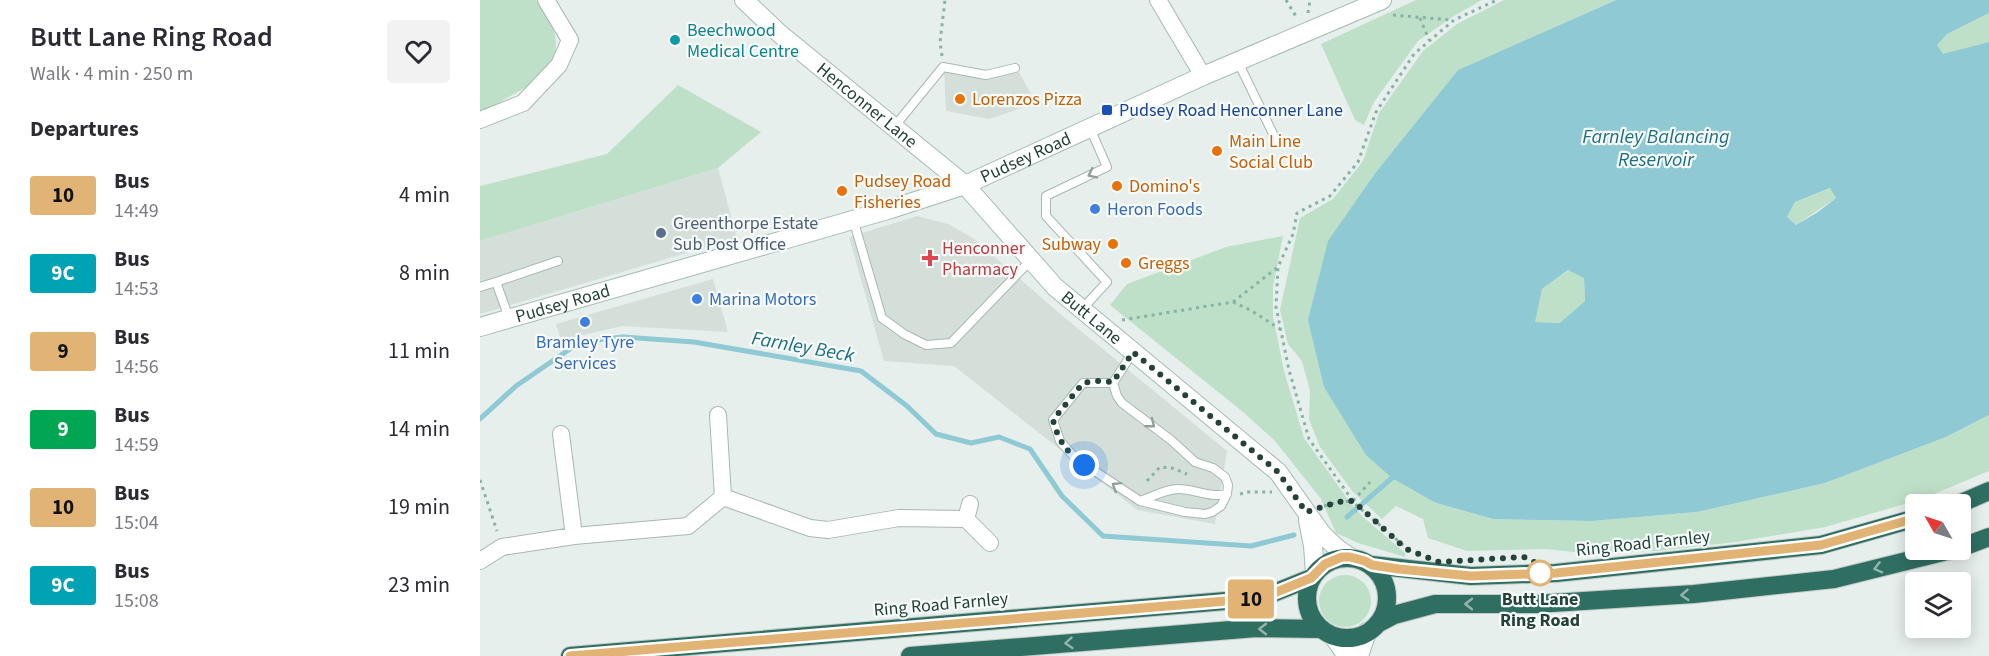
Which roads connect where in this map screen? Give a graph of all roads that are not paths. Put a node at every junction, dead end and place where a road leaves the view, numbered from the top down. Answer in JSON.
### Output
{"nodes":[{"id":1,"x":546,"y":0,"type":"edge"},
{"id":2,"x":744,"y":0,"type":"edge"},
{"id":3,"x":1158,"y":0,"type":"edge"},
{"id":4,"x":1385,"y":7,"type":"edge"},
{"id":5,"x":1238,"y":62,"type":"junction"},
{"id":6,"x":1015,"y":68,"type":"dead end"},
{"id":7,"x":1203,"y":76,"type":"junction"},
{"id":8,"x":480,"y":120,"type":"edge"},
{"id":9,"x":894,"y":127,"type":"junction"},
{"id":10,"x":1090,"y":128,"type":"junction"},
{"id":11,"x":1277,"y":142,"type":"dead end"},
{"id":12,"x":966,"y":185,"type":"junction"},
{"id":13,"x":853,"y":219,"type":"junction"},
{"id":14,"x":1031,"y":260,"type":"junction"},
{"id":15,"x":558,"y":261,"type":"dead end"},
{"id":16,"x":496,"y":282,"type":"junction"},
{"id":17,"x":480,"y":287,"type":"edge"},
{"id":18,"x":1082,"y":309,"type":"junction"},
{"id":19,"x":509,"y":318,"type":"junction"},
{"id":20,"x":480,"y":327,"type":"edge"},
{"id":21,"x":1133,"y":352,"type":"junction"},
{"id":22,"x":1113,"y":382,"type":"junction"},
{"id":23,"x":718,"y":415,"type":"dead end"},
{"id":24,"x":561,"y":434,"type":"dead end"},
{"id":25,"x":1989,"y":491,"type":"edge"},
{"id":26,"x":1227,"y":494,"type":"junction"},
{"id":27,"x":723,"y":497,"type":"junction"},
{"id":28,"x":1971,"y":499,"type":"edge"},
{"id":29,"x":1140,"y":501,"type":"junction"},
{"id":30,"x":1306,"y":512,"type":"junction"},
{"id":31,"x":1905,"y":521,"type":"edge"},
{"id":32,"x":574,"y":536,"type":"junction"},
{"id":33,"x":1989,"y":537,"type":"edge"},
{"id":34,"x":990,"y":543,"type":"dead end"},
{"id":35,"x":1971,"y":544,"type":"edge"},
{"id":36,"x":1350,"y":557,"type":"junction"},
{"id":37,"x":1911,"y":560,"type":"edge"},
{"id":38,"x":480,"y":561,"type":"edge"},
{"id":39,"x":1372,"y":565,"type":"junction"},
{"id":40,"x":1313,"y":575,"type":"junction"},
{"id":41,"x":1372,"y":628,"type":"junction"},
{"id":42,"x":1328,"y":633,"type":"junction"},
{"id":43,"x":570,"y":656,"type":"edge"},
{"id":44,"x":910,"y":656,"type":"edge"},
{"id":45,"x":1347,"y":656,"type":"edge"},
{"id":46,"x":1359,"y":656,"type":"edge"}],
"edges":[{"from":1,"to":8,"type":"street"},
{"from":2,"to":9,"type":"main road","name":"Henconner Lane"},
{"from":3,"to":7,"type":"street"},
{"from":4,"to":5,"type":"main road","name":"Pudsey Road"},
{"from":5,"to":7,"type":"main road","name":"Pudsey Road"},
{"from":5,"to":11,"type":"lane"},
{"from":6,"to":9,"type":"lane"},
{"from":7,"to":10,"type":"main road","name":"Pudsey Road"},
{"from":9,"to":12,"type":"main road","name":"Henconner Lane"},
{"from":10,"to":12,"type":"main road","name":"Pudsey Road"},
{"from":10,"to":18,"type":"lane","one_way":true},
{"from":12,"to":13,"type":"main road","name":"Pudsey Road"},
{"from":12,"to":14,"type":"main road","name":"Butt Lane"},
{"from":13,"to":14,"type":"lane"},
{"from":13,"to":19,"type":"main road","name":"Pudsey Road"},
{"from":14,"to":18,"type":"main road","name":"Butt Lane"},
{"from":15,"to":16,"type":"lane"},
{"from":16,"to":17,"type":"lane"},
{"from":16,"to":19,"type":"lane"},
{"from":18,"to":21,"type":"main road","name":"Butt Lane"},
{"from":19,"to":20,"type":"main road","name":"Pudsey Road"},
{"from":21,"to":22,"type":"lane"},
{"from":21,"to":30,"type":"main road","name":"Butt Lane"},
{"from":22,"to":26,"type":"lane","one_way":true},
{"from":29,"to":22,"type":"lane","one_way":true},
{"from":23,"to":27,"type":"street"},
{"from":24,"to":32,"type":"street"},
{"from":25,"to":28,"type":"highway"},
{"from":26,"to":29,"type":"lane"},
{"from":26,"to":29,"type":"lane"},
{"from":27,"to":32,"type":"street"},
{"from":27,"to":34,"type":"street"},
{"from":30,"to":36,"type":"main road","name":"Butt Lane"},
{"from":30,"to":40,"type":"main road","name":"Butt Lane"},
{"from":31,"to":39,"type":"highway","name":"Ring Road Farnley"},
{"from":32,"to":38,"type":"street"},
{"from":33,"to":35,"type":"highway"},
{"from":36,"to":39,"type":"highway"},
{"from":36,"to":40,"type":"highway"},
{"from":37,"to":41,"type":"highway","one_way":true},
{"from":39,"to":41,"type":"highway"},
{"from":40,"to":42,"type":"highway"},
{"from":40,"to":43,"type":"highway","name":"Ring Road Farnley"},
{"from":41,"to":42,"type":"highway"},
{"from":41,"to":46,"type":"main road"},
{"from":42,"to":44,"type":"highway","one_way":true},
{"from":42,"to":45,"type":"main road"}]}
